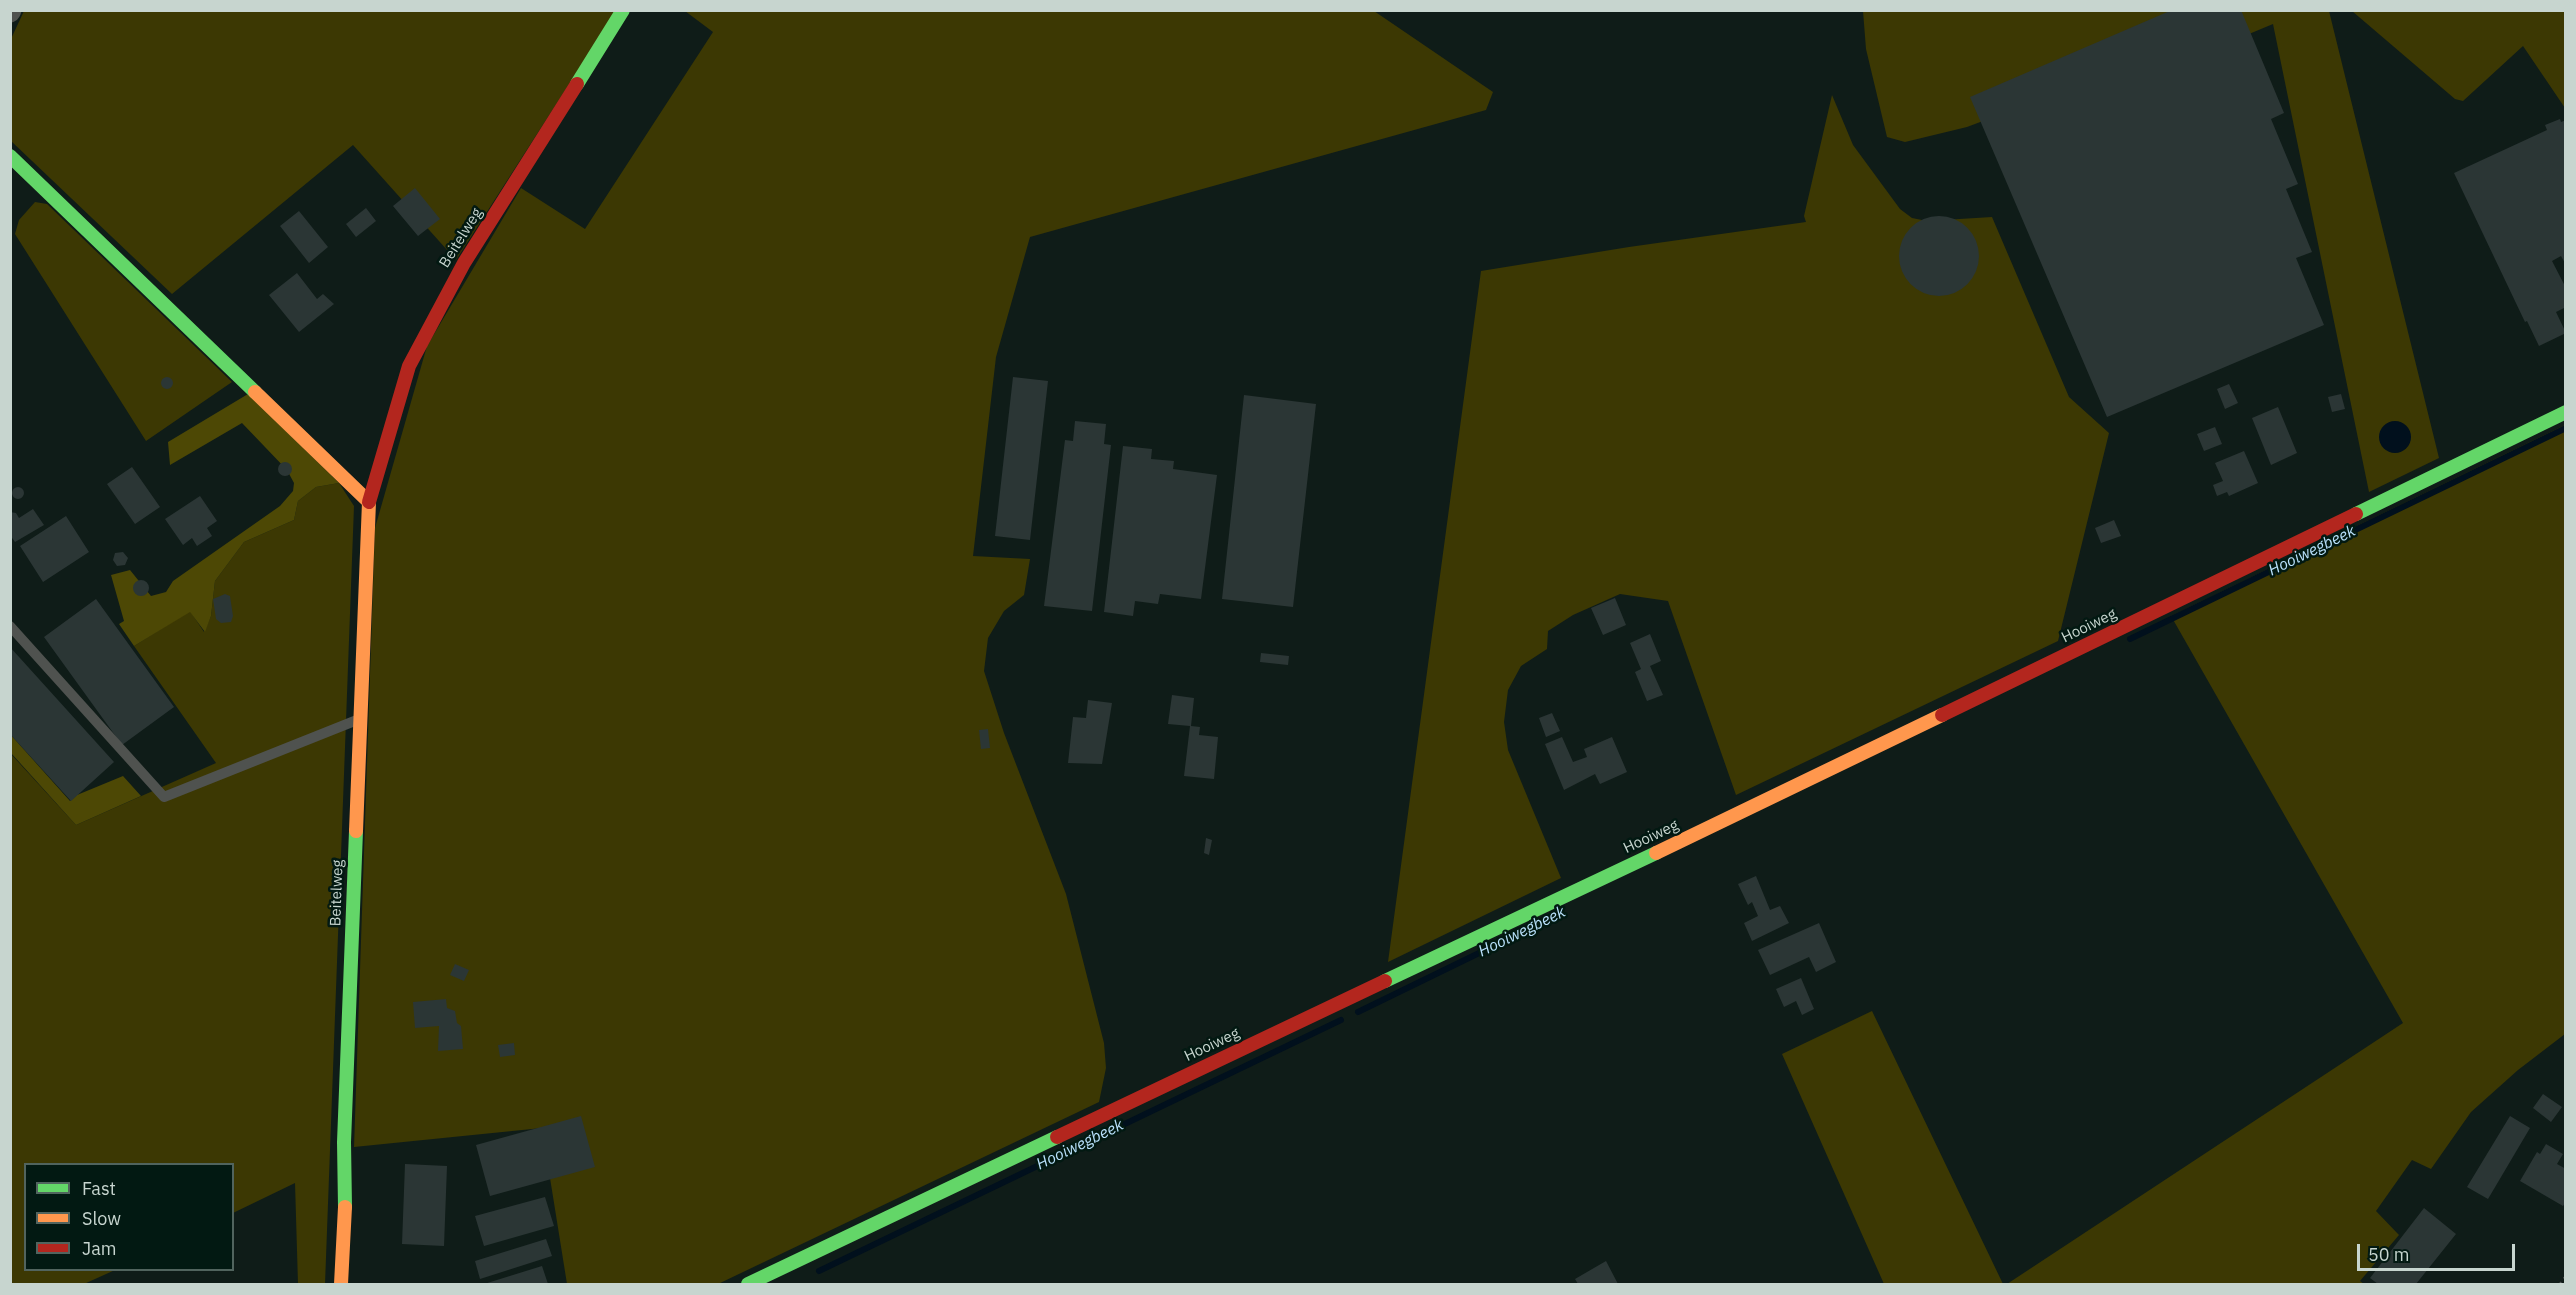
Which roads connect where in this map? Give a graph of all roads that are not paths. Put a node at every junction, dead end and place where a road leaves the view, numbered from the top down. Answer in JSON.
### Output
{"nodes":[{"id":1,"x":623,"y":10,"type":"edge"},
{"id":2,"x":10,"y":156,"type":"edge"},
{"id":3,"x":2565,"y":412,"type":"edge"},
{"id":4,"x":369,"y":502,"type":"junction"},
{"id":5,"x":10,"y":626,"type":"edge"},
{"id":6,"x":360,"y":719,"type":"junction"},
{"id":7,"x":341,"y":1284,"type":"edge"},
{"id":8,"x":748,"y":1284,"type":"edge"}],
"edges":[{"from":1,"to":4,"type":"street","name":"Beitelweg"},
{"from":2,"to":4,"type":"street"},
{"from":3,"to":8,"type":"street","name":"Hooiweg"},
{"from":4,"to":6,"type":"street","name":"Beitelweg"},
{"from":5,"to":6,"type":"lane"},
{"from":6,"to":7,"type":"street","name":"Beitelweg"}]}
